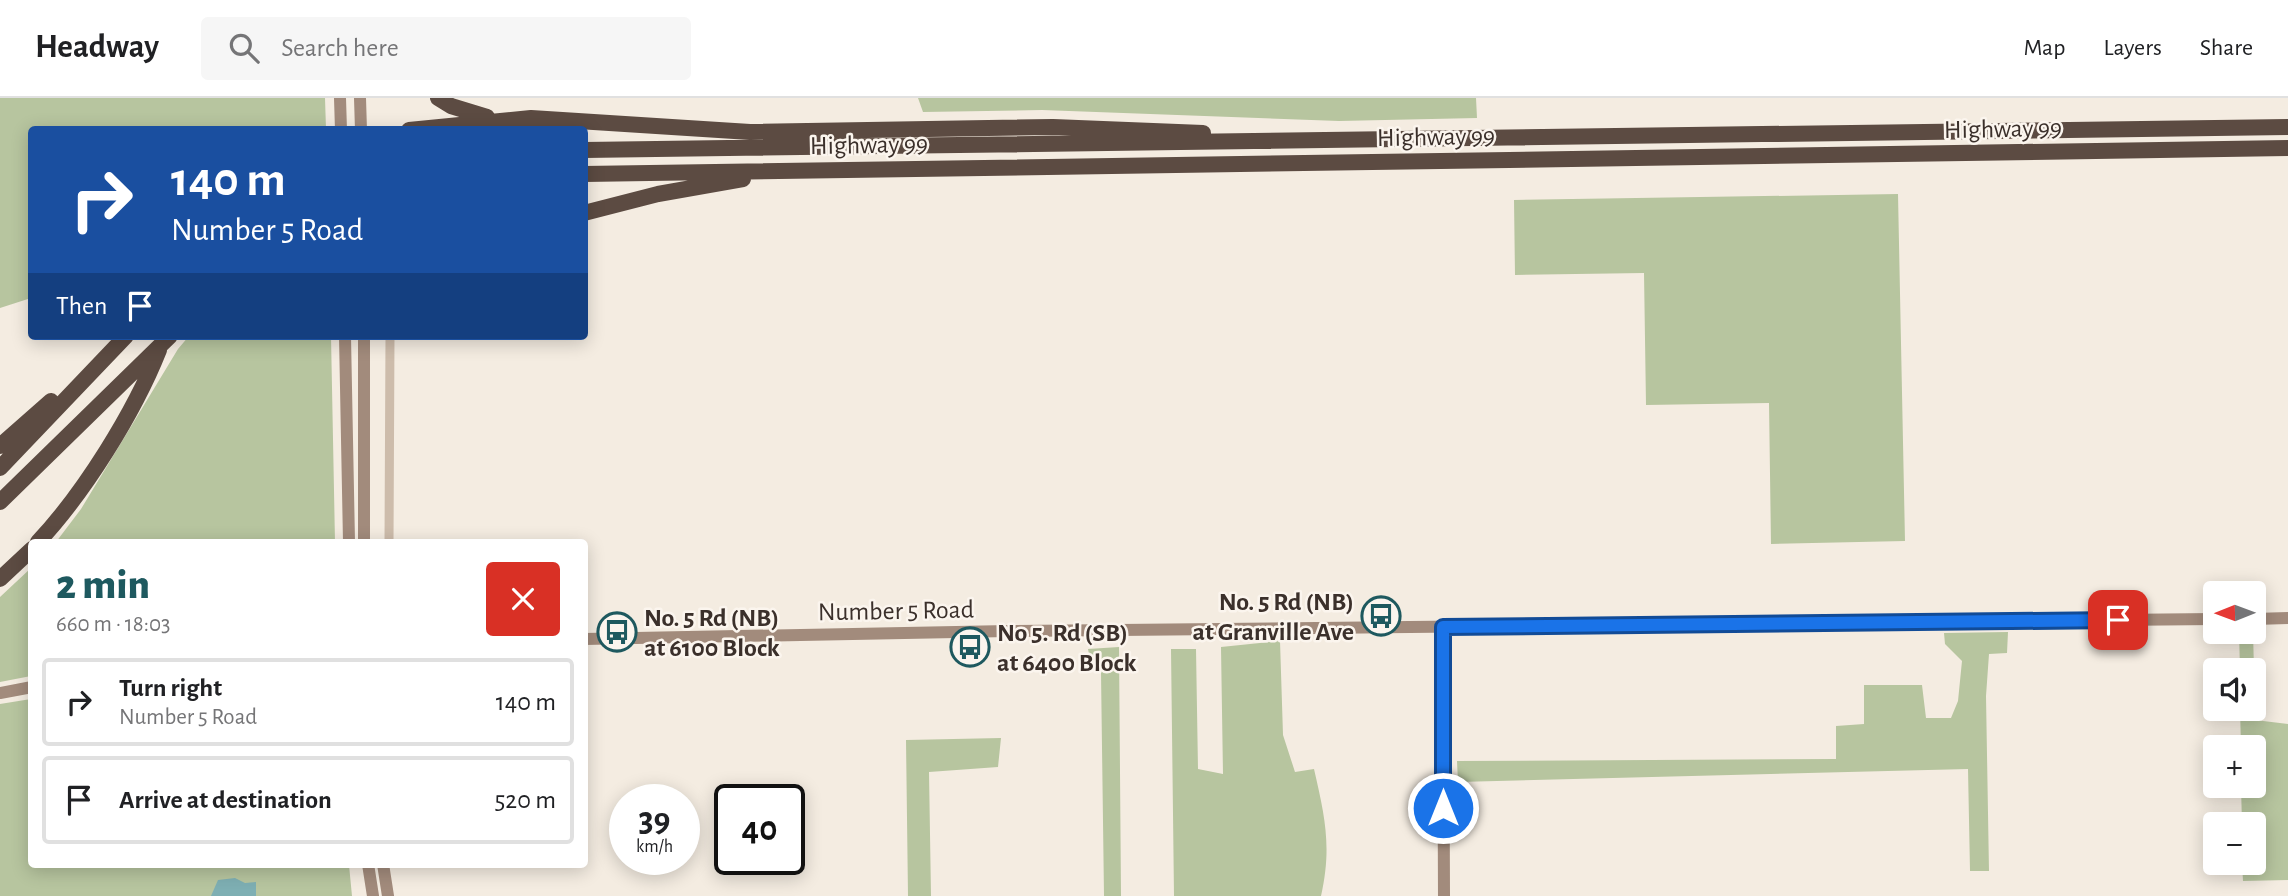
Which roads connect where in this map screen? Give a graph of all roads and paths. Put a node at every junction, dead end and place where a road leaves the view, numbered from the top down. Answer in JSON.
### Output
{"nodes":[{"id":1,"x":340,"y":98,"type":"edge"},
{"id":2,"x":360,"y":98,"type":"edge"},
{"id":3,"x":438,"y":98,"type":"edge"},
{"id":4,"x":496,"y":119,"type":"junction"},
{"id":5,"x":341,"y":126,"type":"edge"},
{"id":6,"x":360,"y":126,"type":"edge"},
{"id":7,"x":440,"y":126,"type":"edge"},
{"id":8,"x":2288,"y":127,"type":"edge"},
{"id":9,"x":1272,"y":141,"type":"junction"},
{"id":10,"x":2288,"y":148,"type":"edge"},
{"id":11,"x":588,"y":150,"type":"edge"},
{"id":12,"x":774,"y":170,"type":"junction"},
{"id":13,"x":588,"y":174,"type":"edge"},
{"id":14,"x":588,"y":212,"type":"edge"},
{"id":15,"x":119,"y":340,"type":"edge"},
{"id":16,"x":120,"y":340,"type":"edge"},
{"id":17,"x":165,"y":340,"type":"edge"},
{"id":18,"x":345,"y":340,"type":"edge"},
{"id":19,"x":364,"y":340,"type":"edge"},
{"id":20,"x":390,"y":340,"type":"edge"},
{"id":21,"x":0,"y":446,"type":"edge"},
{"id":22,"x":0,"y":468,"type":"edge"},
{"id":23,"x":0,"y":502,"type":"edge"},
{"id":24,"x":40,"y":539,"type":"edge"},
{"id":25,"x":349,"y":539,"type":"edge"},
{"id":26,"x":365,"y":539,"type":"edge"},
{"id":27,"x":389,"y":539,"type":"edge"},
{"id":28,"x":28,"y":553,"type":"edge"},
{"id":29,"x":0,"y":579,"type":"edge"},
{"id":30,"x":2288,"y":618,"type":"edge"},
{"id":31,"x":2203,"y":619,"type":"edge"},
{"id":32,"x":2266,"y":619,"type":"edge"},
{"id":33,"x":1443,"y":627,"type":"junction"},
{"id":34,"x":588,"y":639,"type":"edge"},
{"id":35,"x":28,"y":688,"type":"edge"},
{"id":36,"x":0,"y":693,"type":"edge"},
{"id":37,"x":369,"y":868,"type":"edge"},
{"id":38,"x":384,"y":868,"type":"edge"},
{"id":39,"x":373,"y":896,"type":"edge"},
{"id":40,"x":388,"y":896,"type":"edge"},
{"id":41,"x":1444,"y":896,"type":"edge"}],
"edges":[{"from":1,"to":5,"type":"main road"},
{"from":2,"to":6,"type":"main road"},
{"from":3,"to":4,"type":"highway"},
{"from":4,"to":7,"type":"highway"},
{"from":4,"to":9,"type":"highway"},
{"from":8,"to":9,"type":"highway","name":"Highway 99"},
{"from":9,"to":11,"type":"highway","name":"Highway 99"},
{"from":10,"to":12,"type":"highway","name":"Highway 99"},
{"from":12,"to":13,"type":"highway","name":"Highway 99"},
{"from":12,"to":14,"type":"highway"},
{"from":15,"to":21,"type":"highway"},
{"from":16,"to":22,"type":"highway"},
{"from":17,"to":23,"type":"highway"},
{"from":17,"to":24,"type":"highway"},
{"from":18,"to":25,"type":"main road"},
{"from":19,"to":26,"type":"main road"},
{"from":20,"to":27,"type":"street"},
{"from":28,"to":29,"type":"highway"},
{"from":30,"to":32,"type":"main road"},
{"from":31,"to":33,"type":"main road","name":"Number 5 Road"},
{"from":33,"to":34,"type":"main road","name":"Number 5 Road"},
{"from":33,"to":41,"type":"main road"},
{"from":35,"to":36,"type":"main road"},
{"from":37,"to":39,"type":"main road"},
{"from":38,"to":40,"type":"main road"}]}
